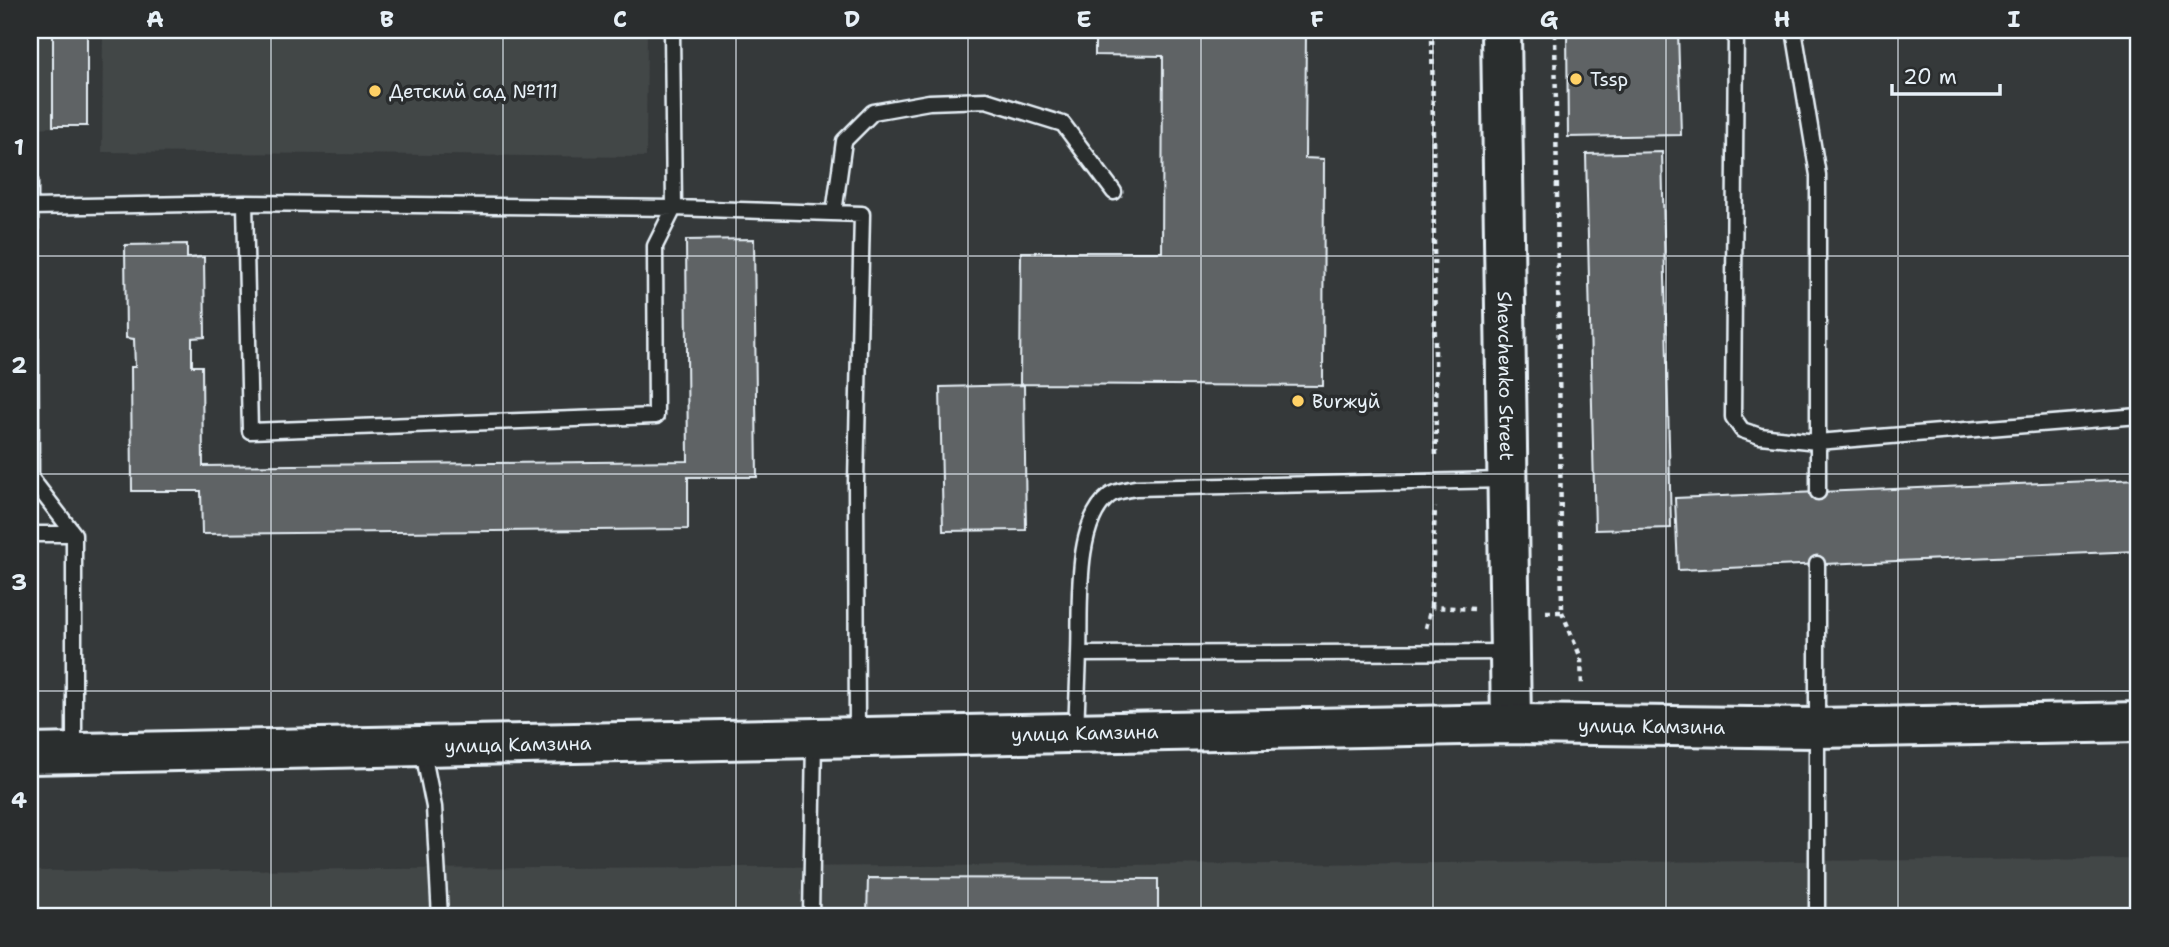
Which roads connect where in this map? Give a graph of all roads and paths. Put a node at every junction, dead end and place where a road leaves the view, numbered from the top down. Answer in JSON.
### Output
{"nodes":[{"id":1,"x":672,"y":30,"type":"edge"},
{"id":2,"x":1432,"y":30,"type":"edge"},
{"id":3,"x":1501,"y":30,"type":"edge"},
{"id":4,"x":1555,"y":30,"type":"edge"},
{"id":5,"x":1736,"y":30,"type":"edge"},
{"id":6,"x":1794,"y":30,"type":"edge"},
{"id":7,"x":30,"y":180,"type":"edge"},
{"id":8,"x":1114,"y":192,"type":"dead end"},
{"id":9,"x":245,"y":203,"type":"junction"},
{"id":10,"x":30,"y":207,"type":"edge"},
{"id":11,"x":674,"y":208,"type":"junction"},
{"id":12,"x":834,"y":213,"type":"junction"},
{"id":13,"x":2139,"y":416,"type":"edge"},
{"id":14,"x":1817,"y":442,"type":"junction"},
{"id":15,"x":1507,"y":480,"type":"junction"},
{"id":16,"x":1436,"y":482,"type":"junction"},
{"id":17,"x":1818,"y":492,"type":"dead end"},
{"id":18,"x":30,"y":534,"type":"edge"},
{"id":19,"x":74,"y":534,"type":"junction"},
{"id":20,"x":1817,"y":564,"type":"dead end"},
{"id":21,"x":1431,"y":607,"type":"dead end"},
{"id":22,"x":1510,"y":611,"type":"junction"},
{"id":23,"x":1562,"y":612,"type":"junction"},
{"id":24,"x":1510,"y":652,"type":"junction"},
{"id":25,"x":1079,"y":653,"type":"junction"},
{"id":26,"x":2139,"y":722,"type":"edge"},
{"id":27,"x":1511,"y":724,"type":"junction"},
{"id":28,"x":1583,"y":725,"type":"junction"},
{"id":29,"x":1817,"y":728,"type":"junction"},
{"id":30,"x":1076,"y":734,"type":"junction"},
{"id":31,"x":857,"y":737,"type":"junction"},
{"id":32,"x":814,"y":738,"type":"junction"},
{"id":33,"x":422,"y":746,"type":"junction"},
{"id":34,"x":74,"y":753,"type":"junction"},
{"id":35,"x":30,"y":754,"type":"edge"},
{"id":36,"x":440,"y":917,"type":"edge"},
{"id":37,"x":811,"y":917,"type":"edge"},
{"id":38,"x":1817,"y":917,"type":"edge"}],
"edges":[{"from":1,"to":11,"type":"lane"},
{"from":2,"to":16,"type":"path"},
{"from":3,"to":15,"type":"main road","name":"Shevchenko Street"},
{"from":4,"to":23,"type":"path"},
{"from":5,"to":14,"type":"lane"},
{"from":6,"to":14,"type":"lane"},
{"from":7,"to":10,"type":"lane"},
{"from":8,"to":12,"type":"lane"},
{"from":9,"to":10,"type":"lane"},
{"from":9,"to":11,"type":"lane"},
{"from":9,"to":11,"type":"lane"},
{"from":10,"to":19,"type":"lane"},
{"from":11,"to":12,"type":"lane"},
{"from":12,"to":31,"type":"lane"},
{"from":13,"to":14,"type":"lane"},
{"from":14,"to":17,"type":"lane"},
{"from":15,"to":16,"type":"lane"},
{"from":15,"to":22,"type":"main road","name":"Shevchenko Street"},
{"from":16,"to":21,"type":"path"},
{"from":16,"to":25,"type":"lane"},
{"from":18,"to":19,"type":"lane"},
{"from":19,"to":34,"type":"lane"},
{"from":20,"to":29,"type":"lane"},
{"from":22,"to":23,"type":"path"},
{"from":22,"to":24,"type":"main road","name":"Shevchenko Street"},
{"from":23,"to":28,"type":"path"},
{"from":24,"to":25,"type":"lane"},
{"from":24,"to":27,"type":"main road","name":"Shevchenko Street"},
{"from":25,"to":30,"type":"lane"},
{"from":26,"to":29,"type":"main road","name":"улица Камзина"},
{"from":27,"to":28,"type":"main road","name":"улица Камзина"},
{"from":27,"to":30,"type":"main road","name":"улица Камзина"},
{"from":28,"to":29,"type":"main road","name":"улица Камзина"},
{"from":29,"to":38,"type":"lane"},
{"from":30,"to":31,"type":"main road","name":"улица Камзина"},
{"from":31,"to":32,"type":"main road","name":"улица Камзина"},
{"from":32,"to":33,"type":"main road","name":"улица Камзина"},
{"from":32,"to":37,"type":"lane"},
{"from":33,"to":34,"type":"main road","name":"улица Камзина"},
{"from":33,"to":36,"type":"lane"},
{"from":34,"to":35,"type":"main road","name":"улица Камзина"}]}
